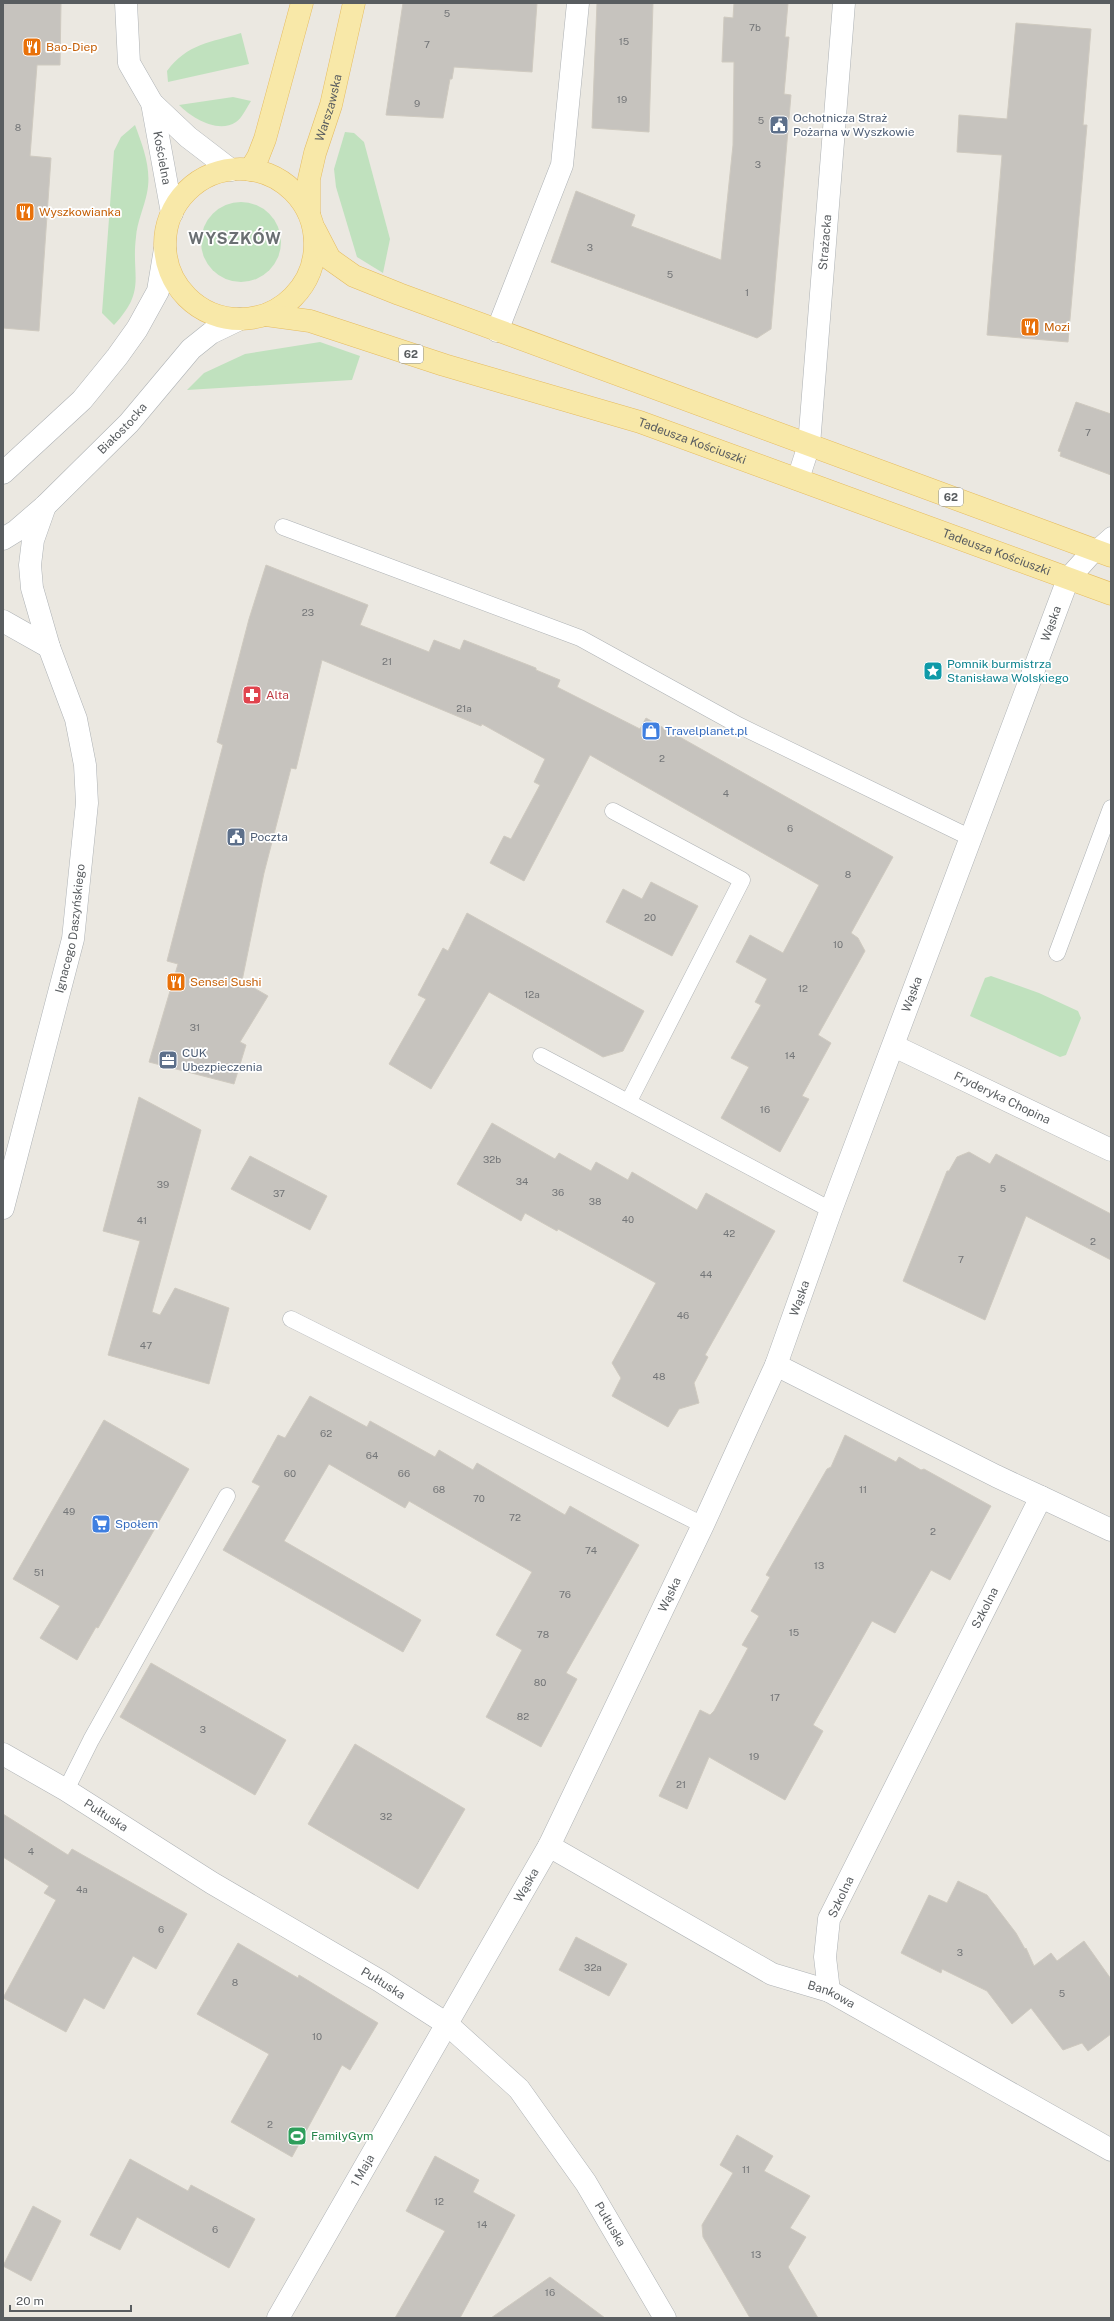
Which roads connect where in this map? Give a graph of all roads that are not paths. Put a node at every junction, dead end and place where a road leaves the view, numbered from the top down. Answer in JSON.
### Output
{"nodes":[{"id":1,"x":126,"y":3,"type":"edge"},
{"id":2,"x":302,"y":3,"type":"edge"},
{"id":3,"x":354,"y":3,"type":"edge"},
{"id":4,"x":578,"y":3,"type":"edge"},
{"id":5,"x":844,"y":3,"type":"edge"},
{"id":6,"x":152,"y":103,"type":"junction"},
{"id":7,"x":241,"y":170,"type":"junction"},
{"id":8,"x":172,"y":213,"type":"junction"},
{"id":9,"x":312,"y":221,"type":"junction"},
{"id":10,"x":165,"y":249,"type":"junction"},
{"id":11,"x":266,"y":315,"type":"junction"},
{"id":12,"x":240,"y":319,"type":"junction"},
{"id":13,"x":497,"y":331,"type":"junction"},
{"id":14,"x":809,"y":445,"type":"junction"},
{"id":15,"x":3,"y":473,"type":"edge"},
{"id":16,"x":798,"y":480,"type":"junction"},
{"id":17,"x":45,"y":506,"type":"junction"},
{"id":18,"x":282,"y":527,"type":"dead end"},
{"id":19,"x":1111,"y":535,"type":"edge"},
{"id":20,"x":3,"y":539,"type":"edge"},
{"id":21,"x":1103,"y":553,"type":"edge"},
{"id":22,"x":1068,"y":579,"type":"junction"},
{"id":23,"x":1111,"y":594,"type":"edge"},
{"id":24,"x":3,"y":621,"type":"edge"},
{"id":25,"x":49,"y":648,"type":"junction"},
{"id":26,"x":1111,"y":808,"type":"edge"},
{"id":27,"x":613,"y":811,"type":"dead end"},
{"id":28,"x":971,"y":838,"type":"junction"},
{"id":29,"x":1057,"y":953,"type":"dead end"},
{"id":30,"x":894,"y":1046,"type":"junction"},
{"id":31,"x":541,"y":1056,"type":"dead end"},
{"id":32,"x":628,"y":1101,"type":"junction"},
{"id":33,"x":1111,"y":1150,"type":"edge"},
{"id":34,"x":3,"y":1208,"type":"edge"},
{"id":35,"x":831,"y":1210,"type":"junction"},
{"id":36,"x":291,"y":1319,"type":"dead end"},
{"id":37,"x":776,"y":1364,"type":"junction"},
{"id":38,"x":227,"y":1496,"type":"dead end"},
{"id":39,"x":1042,"y":1497,"type":"junction"},
{"id":40,"x":703,"y":1525,"type":"junction"},
{"id":41,"x":1111,"y":1530,"type":"edge"},
{"id":42,"x":3,"y":1754,"type":"edge"},
{"id":43,"x":66,"y":1790,"type":"junction"},
{"id":44,"x":549,"y":1846,"type":"junction"},
{"id":45,"x":829,"y":1991,"type":"junction"},
{"id":46,"x":447,"y":2024,"type":"junction"},
{"id":47,"x":1111,"y":2150,"type":"edge"},
{"id":48,"x":278,"y":2318,"type":"edge"},
{"id":49,"x":665,"y":2318,"type":"edge"}],
"edges":[{"from":1,"to":6,"type":"street","name":"Kościelna"},
{"from":2,"to":7,"type":"main road"},
{"from":3,"to":9,"type":"main road","name":"Warszawska","number":"62"},
{"from":4,"to":13,"type":"street"},
{"from":5,"to":14,"type":"street","name":"Strażacka"},
{"from":6,"to":7,"type":"street","name":"Kościelna"},
{"from":6,"to":8,"type":"street","name":"Kościelna"},
{"from":7,"to":8,"type":"main road"},
{"from":7,"to":9,"type":"main road"},
{"from":8,"to":10,"type":"main road"},
{"from":9,"to":11,"type":"main road","name":"Warszawska"},
{"from":9,"to":13,"type":"main road","number":"62"},
{"from":10,"to":12,"type":"main road"},
{"from":10,"to":15,"type":"street"},
{"from":11,"to":12,"type":"main road"},
{"from":11,"to":16,"type":"main road","name":"Tadeusza Kościuszki","number":"62"},
{"from":12,"to":17,"type":"street","name":"Białostocka"},
{"from":13,"to":14,"type":"main road","number":"62"},
{"from":14,"to":16,"type":"street","name":"Strażacka"},
{"from":14,"to":21,"type":"main road","number":"62"},
{"from":16,"to":22,"type":"main road","name":"Tadeusza Kościuszki","number":"62"},
{"from":17,"to":20,"type":"street","name":"Białostocka"},
{"from":17,"to":25,"type":"street","name":"Ignacego Daszyńskiego"},
{"from":18,"to":28,"type":"lane"},
{"from":19,"to":21,"type":"lane"},
{"from":21,"to":22,"type":"street","name":"Wąska"},
{"from":22,"to":23,"type":"main road","name":"Tadeusza Kościuszki","number":"62"},
{"from":22,"to":28,"type":"street","name":"Wąska"},
{"from":24,"to":25,"type":"street"},
{"from":25,"to":34,"type":"street","name":"Ignacego Daszyńskiego"},
{"from":26,"to":29,"type":"lane"},
{"from":27,"to":32,"type":"lane"},
{"from":28,"to":30,"type":"street","name":"Wąska"},
{"from":30,"to":33,"type":"street","name":"Fryderyka Chopina"},
{"from":30,"to":35,"type":"street","name":"Wąska"},
{"from":31,"to":32,"type":"lane"},
{"from":32,"to":35,"type":"lane"},
{"from":35,"to":37,"type":"street","name":"Wąska"},
{"from":36,"to":40,"type":"lane"},
{"from":37,"to":39,"type":"street"},
{"from":37,"to":40,"type":"street","name":"Wąska"},
{"from":38,"to":43,"type":"lane"},
{"from":39,"to":41,"type":"street"},
{"from":39,"to":45,"type":"street","name":"Szkolna"},
{"from":40,"to":44,"type":"street","name":"Wąska"},
{"from":42,"to":43,"type":"street","name":"Pułtuska"},
{"from":43,"to":46,"type":"street","name":"Pułtuska"},
{"from":44,"to":45,"type":"street","name":"Bankowa"},
{"from":44,"to":46,"type":"street","name":"Wąska"},
{"from":45,"to":47,"type":"street","name":"Bankowa"},
{"from":46,"to":48,"type":"street","name":"1 Maja"},
{"from":46,"to":49,"type":"street","name":"Pułtuska"}]}
